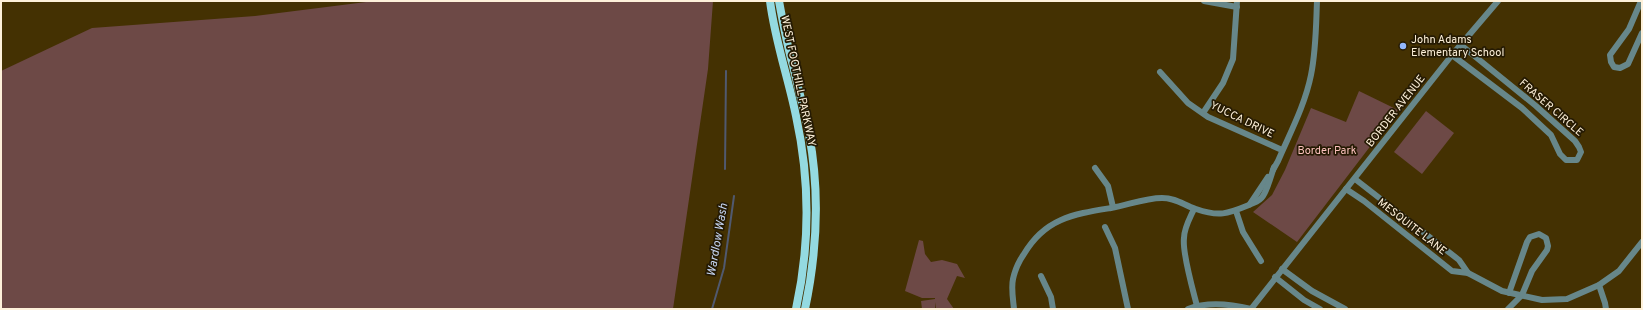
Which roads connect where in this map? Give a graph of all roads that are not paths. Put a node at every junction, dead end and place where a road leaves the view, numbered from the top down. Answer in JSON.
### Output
{"nodes":[{"id":1,"x":770,"y":1,"type":"edge"},
{"id":2,"x":779,"y":1,"type":"edge"},
{"id":3,"x":1204,"y":1,"type":"edge"},
{"id":4,"x":1317,"y":1,"type":"edge"},
{"id":5,"x":1498,"y":1,"type":"edge"},
{"id":6,"x":1641,"y":1,"type":"edge"},
{"id":7,"x":1237,"y":4,"type":"edge"},
{"id":8,"x":1629,"y":29,"type":"junction"},
{"id":9,"x":1642,"y":33,"type":"edge"},
{"id":10,"x":1461,"y":45,"type":"junction"},
{"id":11,"x":1452,"y":55,"type":"junction"},
{"id":12,"x":1160,"y":72,"type":"dead end"},
{"id":13,"x":1203,"y":113,"type":"junction"},
{"id":14,"x":1282,"y":150,"type":"junction"},
{"id":15,"x":1095,"y":168,"type":"dead end"},
{"id":16,"x":1354,"y":178,"type":"junction"},
{"id":17,"x":1346,"y":189,"type":"junction"},
{"id":18,"x":1113,"y":208,"type":"junction"},
{"id":19,"x":1194,"y":209,"type":"junction"},
{"id":20,"x":1236,"y":211,"type":"junction"},
{"id":21,"x":1105,"y":227,"type":"dead end"},
{"id":22,"x":1642,"y":242,"type":"edge"},
{"id":23,"x":1261,"y":261,"type":"dead end"},
{"id":24,"x":1282,"y":269,"type":"junction"},
{"id":25,"x":1468,"y":273,"type":"junction"},
{"id":26,"x":1041,"y":276,"type":"dead end"},
{"id":27,"x":1275,"y":277,"type":"junction"},
{"id":28,"x":1599,"y":285,"type":"junction"},
{"id":29,"x":1509,"y":293,"type":"junction"},
{"id":30,"x":1522,"y":295,"type":"junction"},
{"id":31,"x":1224,"y":305,"type":"junction"},
{"id":32,"x":1197,"y":306,"type":"junction"},
{"id":33,"x":796,"y":309,"type":"edge"},
{"id":34,"x":805,"y":309,"type":"edge"},
{"id":35,"x":1014,"y":309,"type":"edge"},
{"id":36,"x":1053,"y":309,"type":"edge"},
{"id":37,"x":1128,"y":309,"type":"edge"},
{"id":38,"x":1188,"y":309,"type":"edge"},
{"id":39,"x":1230,"y":309,"type":"edge"},
{"id":40,"x":1251,"y":309,"type":"edge"},
{"id":41,"x":1320,"y":309,"type":"edge"},
{"id":42,"x":1345,"y":309,"type":"edge"},
{"id":43,"x":1508,"y":309,"type":"edge"},
{"id":44,"x":1606,"y":309,"type":"edge"}],
"edges":[{"from":1,"to":33,"type":"main road","name":"WEST FOOTHILL PARKWAY"},
{"from":2,"to":34,"type":"main road","name":"WEST FOOTHILL PARKWAY"},
{"from":3,"to":7,"type":"street"},
{"from":4,"to":14,"type":"street"},
{"from":5,"to":10,"type":"street","name":"BORDER AVENUE"},
{"from":6,"to":8,"type":"street"},
{"from":7,"to":13,"type":"street"},
{"from":8,"to":9,"type":"street"},
{"from":8,"to":9,"type":"street"},
{"from":10,"to":11,"type":"street","name":"BORDER AVENUE"},
{"from":10,"to":11,"type":"street","name":"FRASER CIRCLE"},
{"from":11,"to":16,"type":"street","name":"BORDER AVENUE"},
{"from":12,"to":13,"type":"street","name":"YUCCA DRIVE"},
{"from":13,"to":14,"type":"street","name":"YUCCA DRIVE"},
{"from":14,"to":20,"type":"street"},
{"from":15,"to":18,"type":"street"},
{"from":16,"to":17,"type":"street","name":"BORDER AVENUE"},
{"from":16,"to":25,"type":"street","name":"MESQUITE LANE"},
{"from":17,"to":24,"type":"street","name":"BORDER AVENUE"},
{"from":17,"to":25,"type":"street","name":"MESQUITE LANE"},
{"from":18,"to":19,"type":"street"},
{"from":18,"to":35,"type":"street"},
{"from":19,"to":20,"type":"street"},
{"from":19,"to":32,"type":"street"},
{"from":20,"to":23,"type":"street"},
{"from":21,"to":37,"type":"street"},
{"from":22,"to":28,"type":"street","name":"MESQUITE LANE"},
{"from":24,"to":27,"type":"street","name":"BORDER AVENUE"},
{"from":24,"to":42,"type":"street"},
{"from":25,"to":29,"type":"street","name":"MESQUITE LANE"},
{"from":26,"to":36,"type":"street"},
{"from":27,"to":40,"type":"street","name":"BORDER AVENUE"},
{"from":27,"to":41,"type":"street"},
{"from":28,"to":30,"type":"street","name":"MESQUITE LANE"},
{"from":28,"to":44,"type":"street"},
{"from":29,"to":30,"type":"street","name":"MESQUITE LANE"},
{"from":29,"to":30,"type":"street"},
{"from":30,"to":43,"type":"street"},
{"from":31,"to":32,"type":"street"},
{"from":31,"to":39,"type":"street"},
{"from":31,"to":40,"type":"street"},
{"from":32,"to":38,"type":"street"}]}
